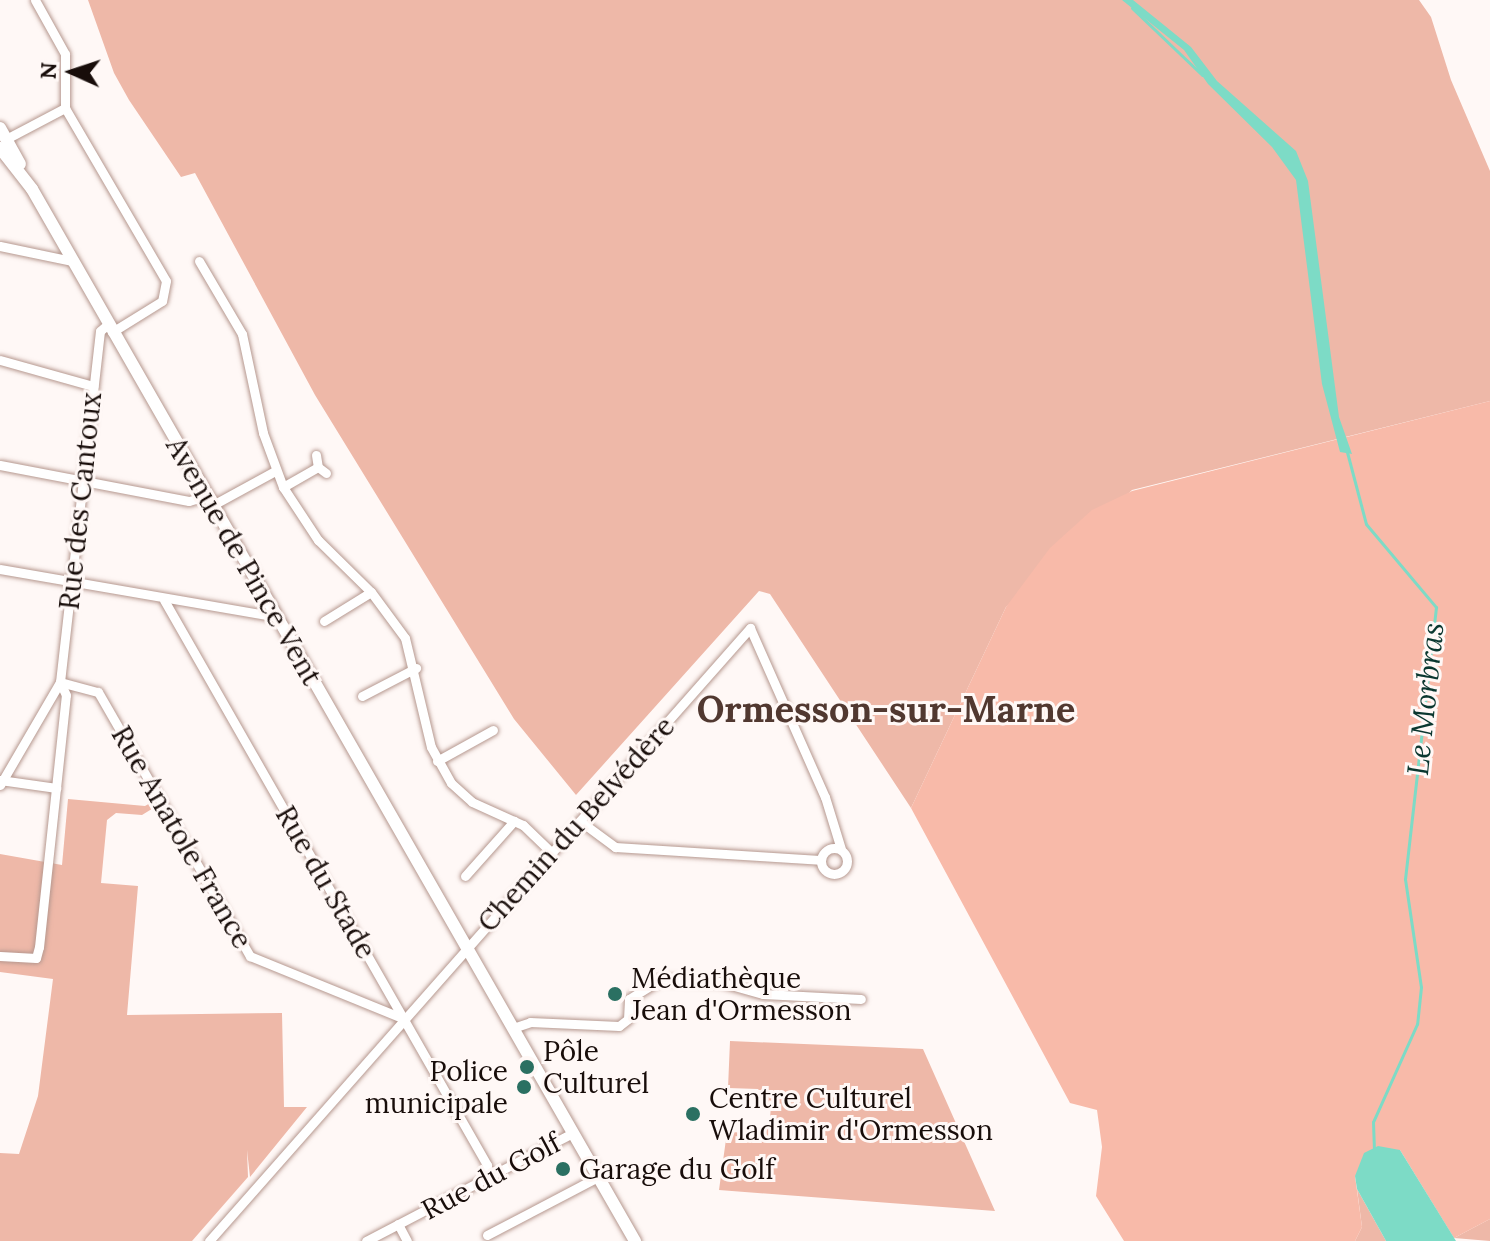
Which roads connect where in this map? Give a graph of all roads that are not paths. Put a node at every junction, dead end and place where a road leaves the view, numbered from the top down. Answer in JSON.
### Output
{"nodes":[{"id":1,"x":35,"y":0,"type":"edge"},
{"id":2,"x":65,"y":108,"type":"junction"},
{"id":3,"x":2,"y":138,"type":"edge"},
{"id":4,"x":0,"y":246,"type":"edge"},
{"id":5,"x":72,"y":261,"type":"junction"},
{"id":6,"x":199,"y":261,"type":"dead end"},
{"id":7,"x":110,"y":328,"type":"junction"},
{"id":8,"x":0,"y":360,"type":"edge"},
{"id":9,"x":93,"y":386,"type":"junction"},
{"id":10,"x":316,"y":455,"type":"dead end"},
{"id":11,"x":0,"y":465,"type":"edge"},
{"id":12,"x":275,"y":471,"type":"junction"},
{"id":13,"x":83,"y":480,"type":"junction"},
{"id":14,"x":283,"y":487,"type":"junction"},
{"id":15,"x":209,"y":501,"type":"junction"},
{"id":16,"x":0,"y":569,"type":"edge"},
{"id":17,"x":72,"y":582,"type":"junction"},
{"id":18,"x":371,"y":592,"type":"junction"},
{"id":19,"x":164,"y":600,"type":"junction"},
{"id":20,"x":277,"y":617,"type":"junction"},
{"id":21,"x":324,"y":621,"type":"dead end"},
{"id":22,"x":416,"y":668,"type":"junction"},
{"id":23,"x":60,"y":682,"type":"junction"},
{"id":24,"x":362,"y":696,"type":"dead end"},
{"id":25,"x":493,"y":730,"type":"dead end"},
{"id":26,"x":437,"y":761,"type":"junction"},
{"id":27,"x":1,"y":782,"type":"edge"},
{"id":28,"x":56,"y":788,"type":"junction"},
{"id":29,"x":514,"y":821,"type":"junction"},
{"id":30,"x":580,"y":821,"type":"junction"},
{"id":31,"x":841,"y":849,"type":"junction"},
{"id":32,"x":552,"y":853,"type":"junction"},
{"id":33,"x":820,"y":860,"type":"junction"},
{"id":34,"x":465,"y":876,"type":"dead end"},
{"id":35,"x":467,"y":948,"type":"junction"},
{"id":36,"x":0,"y":956,"type":"edge"},
{"id":37,"x":861,"y":999,"type":"dead end"},
{"id":38,"x":404,"y":1019,"type":"junction"},
{"id":39,"x":513,"y":1028,"type":"junction"},
{"id":40,"x":573,"y":1133,"type":"junction"},
{"id":41,"x":487,"y":1165,"type":"junction"},
{"id":42,"x":502,"y":1170,"type":"junction"},
{"id":43,"x":598,"y":1177,"type":"junction"},
{"id":44,"x":484,"y":1179,"type":"junction"},
{"id":45,"x":398,"y":1224,"type":"junction"},
{"id":46,"x":487,"y":1235,"type":"dead end"},
{"id":47,"x":209,"y":1241,"type":"edge"},
{"id":48,"x":366,"y":1241,"type":"edge"},
{"id":49,"x":407,"y":1241,"type":"edge"},
{"id":50,"x":635,"y":1241,"type":"edge"}],
"edges":[{"from":1,"to":2,"type":"street"},
{"from":2,"to":3,"type":"street"},
{"from":2,"to":7,"type":"street"},
{"from":3,"to":5,"type":"main road","name":"Avenue de Pince Vent"},
{"from":4,"to":5,"type":"street"},
{"from":5,"to":7,"type":"main road","name":"Avenue de Pince Vent"},
{"from":6,"to":12,"type":"street"},
{"from":7,"to":9,"type":"street","name":"Rue des Cantoux"},
{"from":7,"to":15,"type":"main road","name":"Avenue de Pince Vent"},
{"from":8,"to":9,"type":"street"},
{"from":9,"to":13,"type":"street","name":"Rue des Cantoux"},
{"from":10,"to":14,"type":"street"},
{"from":11,"to":13,"type":"street"},
{"from":12,"to":14,"type":"street"},
{"from":12,"to":15,"type":"street"},
{"from":13,"to":15,"type":"street"},
{"from":13,"to":17,"type":"street","name":"Rue des Cantoux"},
{"from":14,"to":18,"type":"street"},
{"from":15,"to":20,"type":"main road","name":"Avenue de Pince Vent"},
{"from":16,"to":17,"type":"street"},
{"from":17,"to":19,"type":"street"},
{"from":17,"to":23,"type":"street","name":"Rue des Cantoux"},
{"from":18,"to":21,"type":"street"},
{"from":18,"to":22,"type":"street"},
{"from":19,"to":20,"type":"street"},
{"from":19,"to":38,"type":"street","name":"Rue du Stade"},
{"from":20,"to":35,"type":"main road","name":"Avenue de Pince Vent"},
{"from":22,"to":24,"type":"street"},
{"from":22,"to":26,"type":"street"},
{"from":23,"to":27,"type":"street"},
{"from":23,"to":28,"type":"street"},
{"from":23,"to":38,"type":"street","name":"Rue Anatole France"},
{"from":25,"to":26,"type":"street"},
{"from":26,"to":29,"type":"street"},
{"from":27,"to":28,"type":"street"},
{"from":28,"to":36,"type":"street"},
{"from":29,"to":32,"type":"street"},
{"from":29,"to":34,"type":"street"},
{"from":30,"to":31,"type":"street","name":"Chemin du Belvédère"},
{"from":30,"to":32,"type":"street","name":"Chemin du Belvédère"},
{"from":30,"to":33,"type":"street"},
{"from":31,"to":33,"type":"street"},
{"from":31,"to":33,"type":"street"},
{"from":32,"to":35,"type":"street","name":"Chemin du Belvédère"},
{"from":35,"to":38,"type":"street","name":"Chemin du Belvédère"},
{"from":35,"to":39,"type":"main road","name":"Avenue de Pince Vent"},
{"from":37,"to":39,"type":"street"},
{"from":38,"to":41,"type":"street","name":"Rue du Stade"},
{"from":38,"to":47,"type":"street","name":"Chemin du Belvédère"},
{"from":39,"to":40,"type":"main road","name":"Avenue de Pince Vent"},
{"from":40,"to":42,"type":"street","name":"Rue du Golf"},
{"from":40,"to":43,"type":"main road","name":"Avenue de Pince Vent"},
{"from":41,"to":42,"type":"street"},
{"from":41,"to":44,"type":"street"},
{"from":42,"to":44,"type":"street","name":"Rue du Golf"},
{"from":43,"to":46,"type":"street"},
{"from":43,"to":50,"type":"main road","name":"Avenue de Pince Vent"},
{"from":44,"to":45,"type":"street","name":"Rue du Golf"},
{"from":45,"to":48,"type":"street","name":"Rue du Golf"},
{"from":45,"to":49,"type":"street"}]}
